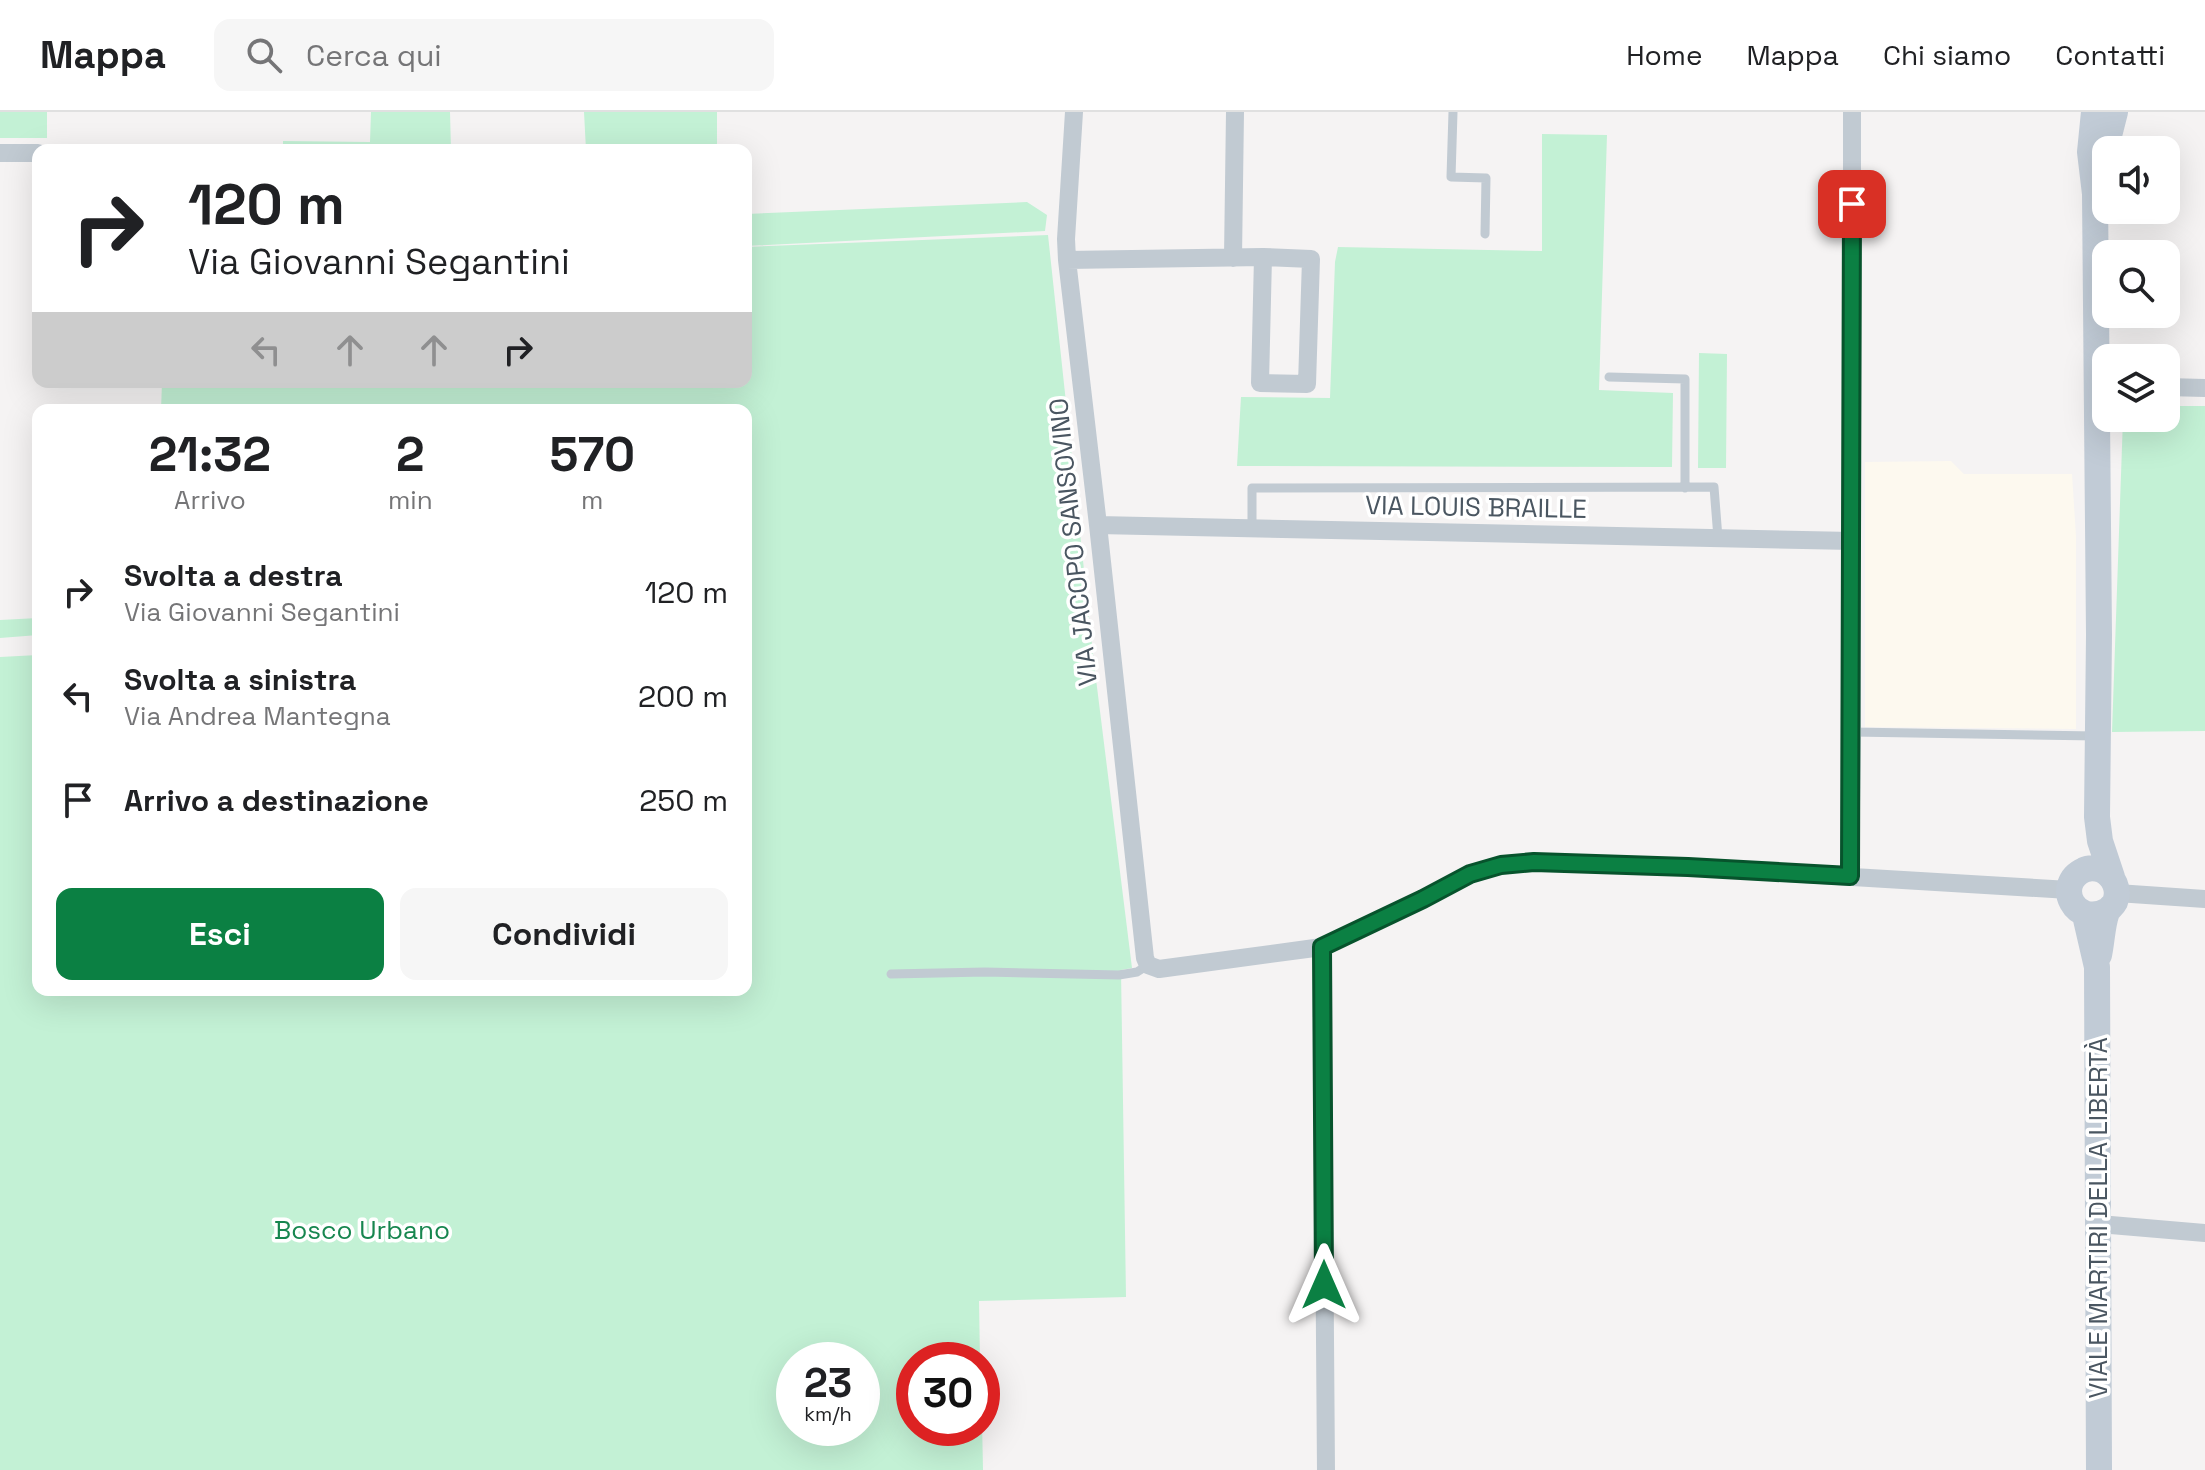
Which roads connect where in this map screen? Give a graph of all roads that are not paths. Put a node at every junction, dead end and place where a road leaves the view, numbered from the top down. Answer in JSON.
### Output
{"nodes":[{"id":1,"x":1074,"y":112,"type":"edge"},
{"id":2,"x":1235,"y":112,"type":"edge"},
{"id":3,"x":1453,"y":112,"type":"edge"},
{"id":4,"x":1852,"y":112,"type":"edge"},
{"id":5,"x":2094,"y":112,"type":"edge"},
{"id":6,"x":2115,"y":112,"type":"edge"},
{"id":7,"x":2109,"y":136,"type":"edge"},
{"id":8,"x":0,"y":153,"type":"edge"},
{"id":9,"x":32,"y":153,"type":"edge"},
{"id":10,"x":2092,"y":169,"type":"edge"},
{"id":11,"x":2096,"y":224,"type":"edge"},
{"id":12,"x":1485,"y":234,"type":"dead end"},
{"id":13,"x":1263,"y":257,"type":"junction"},
{"id":14,"x":1233,"y":258,"type":"junction"},
{"id":15,"x":1067,"y":260,"type":"junction"},
{"id":16,"x":2100,"y":344,"type":"edge"},
{"id":17,"x":1609,"y":377,"type":"dead end"},
{"id":18,"x":2180,"y":387,"type":"edge"},
{"id":19,"x":2205,"y":388,"type":"edge"},
{"id":20,"x":2101,"y":432,"type":"edge"},
{"id":21,"x":1685,"y":488,"type":"junction"},
{"id":22,"x":1098,"y":525,"type":"junction"},
{"id":23,"x":1252,"y":529,"type":"junction"},
{"id":24,"x":1718,"y":538,"type":"junction"},
{"id":25,"x":1852,"y":541,"type":"junction"},
{"id":26,"x":1852,"y":732,"type":"junction"},
{"id":27,"x":2098,"y":736,"type":"junction"},
{"id":28,"x":2097,"y":817,"type":"junction"},
{"id":29,"x":1850,"y":876,"type":"junction"},
{"id":30,"x":2076,"y":880,"type":"junction"},
{"id":31,"x":2105,"y":899,"type":"junction"},
{"id":32,"x":2205,"y":899,"type":"edge"},
{"id":33,"x":1322,"y":947,"type":"junction"},
{"id":34,"x":1148,"y":965,"type":"junction"},
{"id":35,"x":891,"y":974,"type":"dead end"},
{"id":36,"x":2099,"y":1224,"type":"junction"},
{"id":37,"x":2205,"y":1233,"type":"edge"},
{"id":38,"x":1326,"y":1470,"type":"edge"},
{"id":39,"x":2099,"y":1470,"type":"edge"}],
"edges":[{"from":1,"to":15,"type":"street","name":"VIA JACOPO SANSOVINO"},
{"from":2,"to":14,"type":"street"},
{"from":3,"to":12,"type":"lane"},
{"from":4,"to":25,"type":"street"},
{"from":5,"to":10,"type":"street","name":"VIALE MARTIRI DELLA LIBERTÀ"},
{"from":6,"to":7,"type":"street","name":"VIALE MARTIRI DELLA LIBERTÀ"},
{"from":8,"to":9,"type":"street"},
{"from":11,"to":16,"type":"street","name":"VIALE MARTIRI DELLA LIBERTÀ"},
{"from":13,"to":13,"type":"street"},
{"from":13,"to":14,"type":"street"},
{"from":14,"to":15,"type":"street"},
{"from":15,"to":22,"type":"street","name":"VIA JACOPO SANSOVINO"},
{"from":17,"to":21,"type":"lane"},
{"from":18,"to":19,"type":"street"},
{"from":20,"to":27,"type":"street","name":"VIALE MARTIRI DELLA LIBERTÀ"},
{"from":21,"to":23,"type":"lane"},
{"from":21,"to":24,"type":"lane"},
{"from":22,"to":23,"type":"street","name":"VIA LOUIS BRAILLE"},
{"from":22,"to":34,"type":"street","name":"VIA JACOPO SANSOVINO"},
{"from":23,"to":24,"type":"street","name":"VIA LOUIS BRAILLE"},
{"from":24,"to":25,"type":"street","name":"VIA LOUIS BRAILLE"},
{"from":25,"to":26,"type":"street"},
{"from":26,"to":27,"type":"lane"},
{"from":26,"to":29,"type":"street"},
{"from":27,"to":28,"type":"street","name":"VIALE MARTIRI DELLA LIBERTÀ"},
{"from":28,"to":30,"type":"street","name":"VIALE MARTIRI DELLA LIBERTÀ"},
{"from":28,"to":31,"type":"street","name":"VIALE MARTIRI DELLA LIBERTÀ"},
{"from":29,"to":30,"type":"street"},
{"from":29,"to":33,"type":"street"},
{"from":30,"to":31,"type":"street","name":"VIALE MARTIRI DELLA LIBERTÀ"},
{"from":30,"to":31,"type":"street"},
{"from":31,"to":32,"type":"street"},
{"from":31,"to":36,"type":"street","name":"VIALE MARTIRI DELLA LIBERTÀ"},
{"from":33,"to":34,"type":"street"},
{"from":33,"to":38,"type":"street"},
{"from":34,"to":35,"type":"lane"},
{"from":36,"to":37,"type":"street"},
{"from":36,"to":39,"type":"street","name":"VIALE MARTIRI DELLA LIBERTÀ"}]}
